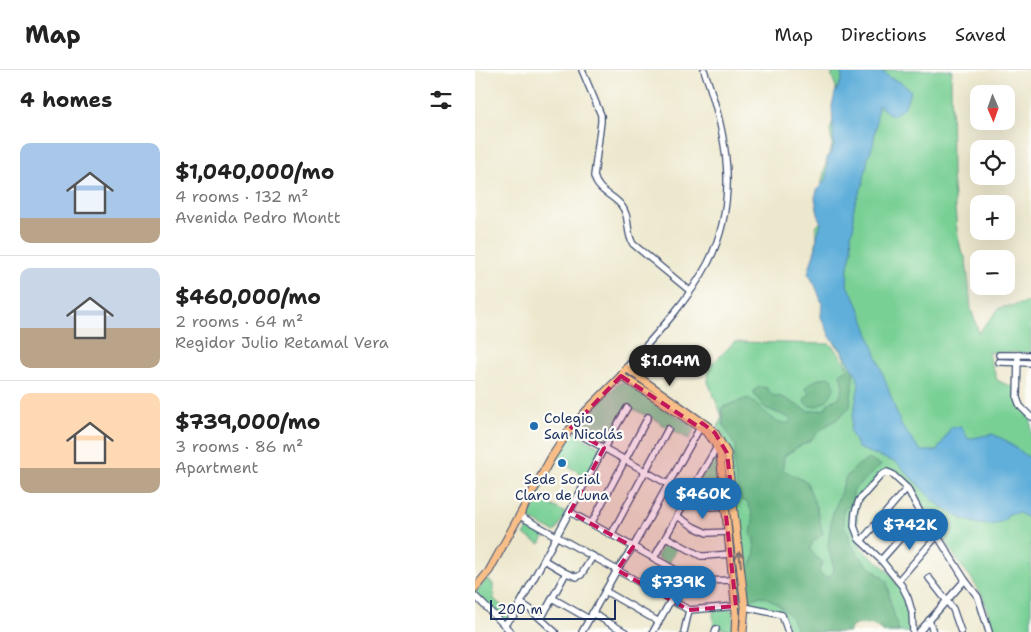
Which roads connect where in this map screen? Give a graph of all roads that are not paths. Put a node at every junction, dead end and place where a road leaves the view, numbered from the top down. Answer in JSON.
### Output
{"nodes":[{"id":1,"x":582,"y":70,"type":"edge"},
{"id":2,"x":704,"y":70,"type":"edge"},
{"id":3,"x":690,"y":291,"type":"junction"},
{"id":4,"x":999,"y":355,"type":"dead end"},
{"id":5,"x":1018,"y":355,"type":"junction"},
{"id":6,"x":1031,"y":355,"type":"edge"},
{"id":7,"x":999,"y":362,"type":"dead end"},
{"id":8,"x":1018,"y":362,"type":"junction"},
{"id":9,"x":1031,"y":363,"type":"edge"},
{"id":10,"x":625,"y":368,"type":"junction"},
{"id":11,"x":621,"y":376,"type":"junction"},
{"id":12,"x":627,"y":408,"type":"dead end"},
{"id":13,"x":648,"y":417,"type":"dead end"},
{"id":14,"x":1031,"y":417,"type":"edge"},
{"id":15,"x":701,"y":425,"type":"junction"},
{"id":16,"x":570,"y":429,"type":"junction"},
{"id":17,"x":668,"y":429,"type":"dead end"},
{"id":18,"x":717,"y":447,"type":"junction"},
{"id":19,"x":605,"y":448,"type":"junction"},
{"id":20,"x":626,"y":460,"type":"junction"},
{"id":21,"x":646,"y":471,"type":"junction"},
{"id":22,"x":667,"y":483,"type":"junction"},
{"id":23,"x":907,"y":488,"type":"junction"},
{"id":24,"x":689,"y":496,"type":"junction"},
{"id":25,"x":733,"y":505,"type":"junction"},
{"id":26,"x":725,"y":506,"type":"junction"},
{"id":27,"x":570,"y":512,"type":"junction"},
{"id":28,"x":921,"y":515,"type":"junction"},
{"id":29,"x":520,"y":516,"type":"junction"},
{"id":30,"x":677,"y":516,"type":"junction"},
{"id":31,"x":591,"y":524,"type":"junction"},
{"id":32,"x":728,"y":532,"type":"junction"},
{"id":33,"x":611,"y":535,"type":"junction"},
{"id":34,"x":557,"y":536,"type":"junction"},
{"id":35,"x":937,"y":536,"type":"junction"},
{"id":36,"x":666,"y":537,"type":"junction"},
{"id":37,"x":861,"y":541,"type":"junction"},
{"id":38,"x":633,"y":547,"type":"junction"},
{"id":39,"x":730,"y":554,"type":"junction"},
{"id":40,"x":593,"y":556,"type":"junction"},
{"id":41,"x":654,"y":558,"type":"junction"},
{"id":42,"x":544,"y":560,"type":"junction"},
{"id":43,"x":881,"y":560,"type":"junction"},
{"id":44,"x":617,"y":570,"type":"junction"},
{"id":45,"x":566,"y":572,"type":"junction"},
{"id":46,"x":685,"y":575,"type":"junction"},
{"id":47,"x":929,"y":578,"type":"dead end"},
{"id":48,"x":733,"y":580,"type":"junction"},
{"id":49,"x":898,"y":580,"type":"junction"},
{"id":50,"x":965,"y":580,"type":"junction"},
{"id":51,"x":475,"y":588,"type":"edge"},
{"id":52,"x":605,"y":591,"type":"junction"},
{"id":53,"x":475,"y":596,"type":"edge"},
{"id":54,"x":552,"y":598,"type":"junction"},
{"id":55,"x":671,"y":600,"type":"junction"},
{"id":56,"x":947,"y":600,"type":"junction"},
{"id":57,"x":521,"y":603,"type":"junction"},
{"id":58,"x":736,"y":606,"type":"junction"},
{"id":59,"x":745,"y":607,"type":"junction"},
{"id":60,"x":689,"y":610,"type":"junction"},
{"id":61,"x":591,"y":616,"type":"junction"},
{"id":62,"x":541,"y":618,"type":"junction"},
{"id":63,"x":929,"y":620,"type":"junction"},
{"id":64,"x":659,"y":622,"type":"junction"},
{"id":65,"x":504,"y":625,"type":"junction"},
{"id":66,"x":511,"y":632,"type":"edge"},
{"id":67,"x":555,"y":632,"type":"edge"},
{"id":68,"x":582,"y":632,"type":"edge"},
{"id":69,"x":625,"y":632,"type":"edge"},
{"id":70,"x":653,"y":632,"type":"edge"},
{"id":71,"x":684,"y":632,"type":"edge"},
{"id":72,"x":735,"y":632,"type":"edge"},
{"id":73,"x":743,"y":632,"type":"edge"},
{"id":74,"x":788,"y":632,"type":"edge"},
{"id":75,"x":913,"y":632,"type":"edge"},
{"id":76,"x":919,"y":632,"type":"edge"},
{"id":77,"x":933,"y":632,"type":"edge"},
{"id":78,"x":961,"y":632,"type":"edge"},
{"id":79,"x":989,"y":632,"type":"edge"}],
"edges":[{"from":1,"to":3,"type":"street"},
{"from":2,"to":3,"type":"street"},
{"from":3,"to":10,"type":"street"},
{"from":4,"to":5,"type":"street"},
{"from":5,"to":6,"type":"street"},
{"from":5,"to":8,"type":"street"},
{"from":7,"to":8,"type":"street"},
{"from":8,"to":9,"type":"street"},
{"from":8,"to":14,"type":"street"},
{"from":10,"to":11,"type":"main road"},
{"from":10,"to":15,"type":"main road"},
{"from":11,"to":15,"type":"main road"},
{"from":11,"to":16,"type":"main road"},
{"from":12,"to":19,"type":"street"},
{"from":13,"to":20,"type":"street"},
{"from":15,"to":18,"type":"main road"},
{"from":15,"to":22,"type":"street"},
{"from":15,"to":25,"type":"main road"},
{"from":16,"to":19,"type":"street"},
{"from":16,"to":29,"type":"main road"},
{"from":17,"to":21,"type":"street"},
{"from":18,"to":24,"type":"street"},
{"from":18,"to":26,"type":"main road"},
{"from":19,"to":20,"type":"street"},
{"from":19,"to":27,"type":"street"},
{"from":20,"to":21,"type":"street"},
{"from":20,"to":31,"type":"street"},
{"from":21,"to":22,"type":"street"},
{"from":21,"to":33,"type":"street"},
{"from":22,"to":24,"type":"street"},
{"from":22,"to":38,"type":"street"},
{"from":23,"to":28,"type":"street"},
{"from":23,"to":37,"type":"street"},
{"from":23,"to":37,"type":"street"},
{"from":24,"to":26,"type":"street"},
{"from":24,"to":30,"type":"street"},
{"from":25,"to":26,"type":"street"},
{"from":59,"to":25,"type":"main road","one_way":true},
{"from":26,"to":32,"type":"main road"},
{"from":27,"to":31,"type":"street"},
{"from":27,"to":34,"type":"street"},
{"from":28,"to":35,"type":"street"},
{"from":28,"to":43,"type":"street"},
{"from":29,"to":34,"type":"street"},
{"from":29,"to":51,"type":"main road"},
{"from":30,"to":32,"type":"street"},
{"from":30,"to":36,"type":"street"},
{"from":31,"to":33,"type":"street"},
{"from":32,"to":39,"type":"main road"},
{"from":33,"to":38,"type":"street"},
{"from":34,"to":40,"type":"street"},
{"from":34,"to":42,"type":"street"},
{"from":35,"to":49,"type":"street"},
{"from":35,"to":50,"type":"street"},
{"from":36,"to":39,"type":"street"},
{"from":36,"to":41,"type":"street"},
{"from":37,"to":43,"type":"street"},
{"from":38,"to":41,"type":"street"},
{"from":38,"to":44,"type":"street"},
{"from":39,"to":48,"type":"main road"},
{"from":40,"to":44,"type":"street"},
{"from":40,"to":45,"type":"street"},
{"from":41,"to":46,"type":"street"},
{"from":42,"to":45,"type":"street"},
{"from":42,"to":57,"type":"street"},
{"from":43,"to":49,"type":"street"},
{"from":44,"to":52,"type":"street"},
{"from":44,"to":55,"type":"street"},
{"from":45,"to":54,"type":"street"},
{"from":46,"to":48,"type":"street"},
{"from":46,"to":55,"type":"street"},
{"from":47,"to":56,"type":"street"},
{"from":48,"to":58,"type":"main road"},
{"from":49,"to":75,"type":"street"},
{"from":50,"to":56,"type":"street"},
{"from":50,"to":79,"type":"street"},
{"from":52,"to":61,"type":"street"},
{"from":52,"to":64,"type":"street"},
{"from":53,"to":65,"type":"street"},
{"from":54,"to":61,"type":"street"},
{"from":54,"to":62,"type":"street"},
{"from":55,"to":60,"type":"street"},
{"from":55,"to":64,"type":"street"},
{"from":56,"to":63,"type":"street"},
{"from":56,"to":78,"type":"street"},
{"from":57,"to":62,"type":"street"},
{"from":57,"to":65,"type":"street"},
{"from":58,"to":60,"type":"street"},
{"from":58,"to":72,"type":"main road"},
{"from":59,"to":73,"type":"main road"},
{"from":59,"to":74,"type":"street"},
{"from":60,"to":71,"type":"street"},
{"from":61,"to":68,"type":"street"},
{"from":61,"to":69,"type":"street"},
{"from":62,"to":67,"type":"street"},
{"from":63,"to":76,"type":"street"},
{"from":63,"to":77,"type":"street"},
{"from":64,"to":70,"type":"street"},
{"from":65,"to":66,"type":"street"}]}
